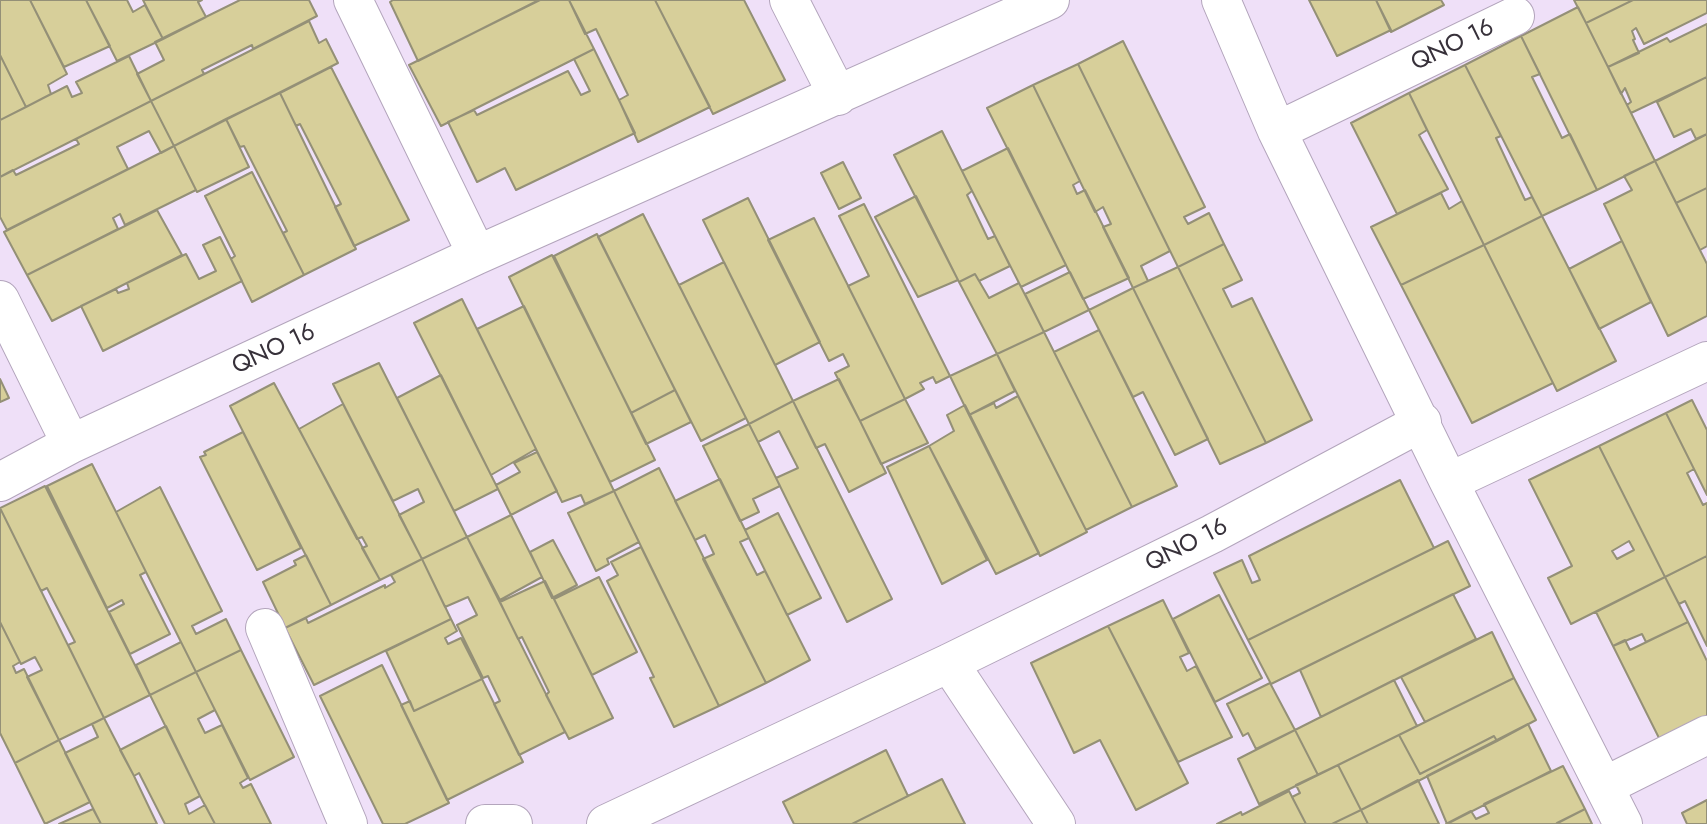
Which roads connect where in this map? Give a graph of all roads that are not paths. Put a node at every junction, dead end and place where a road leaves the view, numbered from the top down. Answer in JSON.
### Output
{"nodes":[{"id":1,"x":354,"y":0,"type":"edge"},
{"id":2,"x":789,"y":0,"type":"edge"},
{"id":3,"x":1049,"y":0,"type":"edge"},
{"id":4,"x":1220,"y":0,"type":"edge"},
{"id":5,"x":1515,"y":16,"type":"dead end"},
{"id":6,"x":838,"y":96,"type":"junction"},
{"id":7,"x":1277,"y":131,"type":"junction"},
{"id":8,"x":477,"y":255,"type":"junction"},
{"id":9,"x":0,"y":300,"type":"edge"},
{"id":10,"x":1707,"y":361,"type":"edge"},
{"id":11,"x":1422,"y":422,"type":"junction"},
{"id":12,"x":71,"y":444,"type":"junction"},
{"id":13,"x":0,"y":482,"type":"edge"},
{"id":14,"x":1450,"y":482,"type":"junction"},
{"id":15,"x":265,"y":628,"type":"dead end"},
{"id":16,"x":949,"y":663,"type":"junction"},
{"id":17,"x":1707,"y":734,"type":"edge"},
{"id":18,"x":1605,"y":786,"type":"junction"},
{"id":19,"x":348,"y":824,"type":"edge"},
{"id":20,"x":485,"y":824,"type":"edge"},
{"id":21,"x":513,"y":824,"type":"edge"},
{"id":22,"x":606,"y":824,"type":"edge"},
{"id":23,"x":1056,"y":824,"type":"edge"},
{"id":24,"x":1623,"y":824,"type":"edge"}],
"edges":[{"from":1,"to":8,"type":"street"},
{"from":2,"to":6,"type":"street"},
{"from":3,"to":6,"type":"street","name":"QNO 16"},
{"from":4,"to":7,"type":"street"},
{"from":5,"to":7,"type":"street","name":"QNO 16"},
{"from":6,"to":8,"type":"street","name":"QNO 16"},
{"from":7,"to":11,"type":"street"},
{"from":8,"to":12,"type":"street","name":"QNO 16"},
{"from":9,"to":12,"type":"street"},
{"from":10,"to":14,"type":"street"},
{"from":11,"to":14,"type":"street"},
{"from":11,"to":16,"type":"street","name":"QNO 16"},
{"from":12,"to":13,"type":"street","name":"QNO 16"},
{"from":14,"to":18,"type":"street"},
{"from":15,"to":19,"type":"street"},
{"from":16,"to":22,"type":"street","name":"QNO 16"},
{"from":16,"to":23,"type":"street"},
{"from":17,"to":18,"type":"street"},
{"from":18,"to":24,"type":"street"},
{"from":20,"to":21,"type":"street"}]}
